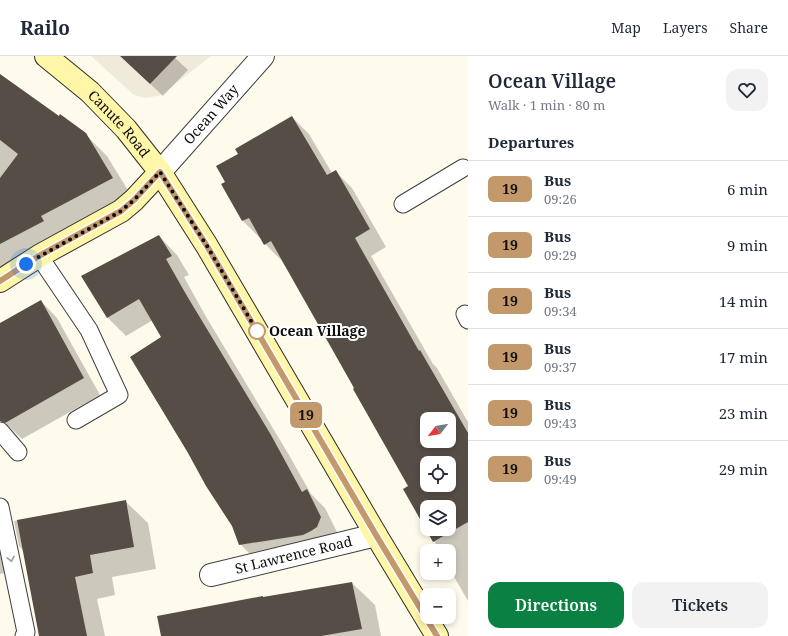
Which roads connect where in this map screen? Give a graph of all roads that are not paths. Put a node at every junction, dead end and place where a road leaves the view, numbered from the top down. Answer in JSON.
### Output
{"nodes":[{"id":1,"x":46,"y":56,"type":"edge"},
{"id":2,"x":263,"y":56,"type":"edge"},
{"id":3,"x":463,"y":168,"type":"dead end"},
{"id":4,"x":160,"y":172,"type":"junction"},
{"id":5,"x":403,"y":204,"type":"dead end"},
{"id":6,"x":39,"y":256,"type":"junction"},
{"id":7,"x":0,"y":280,"type":"edge"},
{"id":8,"x":76,"y":420,"type":"dead end"},
{"id":9,"x":0,"y":431,"type":"edge"},
{"id":10,"x":18,"y":452,"type":"dead end"},
{"id":11,"x":0,"y":507,"type":"edge"},
{"id":12,"x":376,"y":535,"type":"junction"},
{"id":13,"x":212,"y":575,"type":"dead end"},
{"id":14,"x":24,"y":636,"type":"edge"},
{"id":15,"x":437,"y":636,"type":"edge"}],
"edges":[{"from":1,"to":4,"type":"main road","name":"Canute Road"},
{"from":2,"to":4,"type":"street","name":"Ocean Way"},
{"from":3,"to":5,"type":"lane"},
{"from":4,"to":6,"type":"main road"},
{"from":4,"to":12,"type":"main road","name":"Canute Road"},
{"from":6,"to":7,"type":"main road"},
{"from":6,"to":8,"type":"lane"},
{"from":9,"to":10,"type":"lane"},
{"from":11,"to":14,"type":"lane","one_way":true},
{"from":12,"to":13,"type":"street","name":"St Lawrence Road"},
{"from":12,"to":15,"type":"main road","name":"Canute Road"}]}
